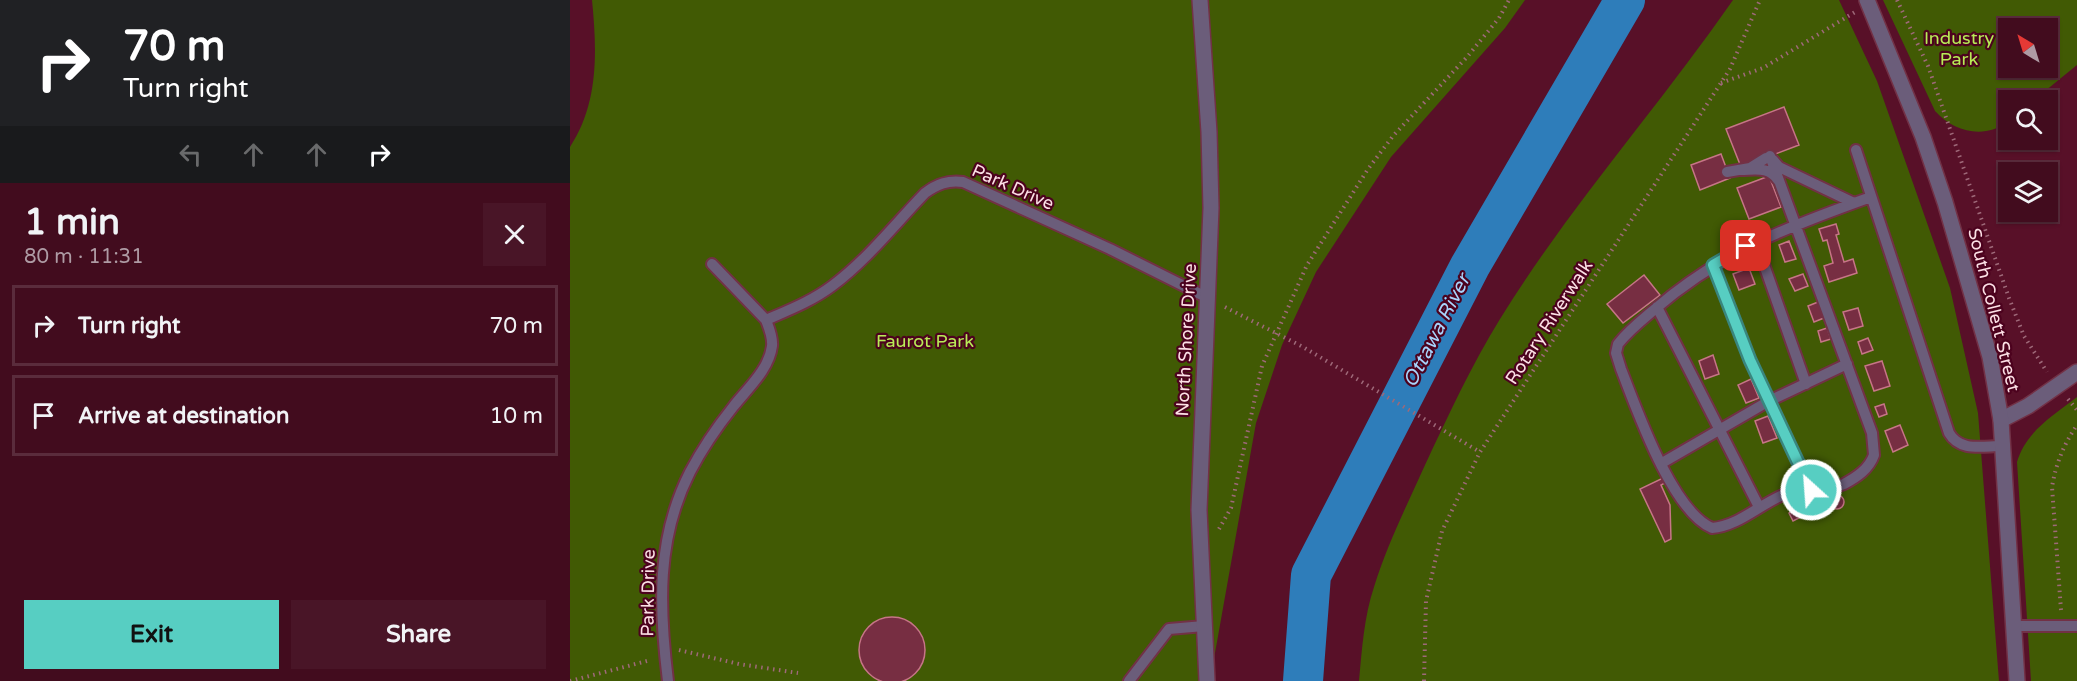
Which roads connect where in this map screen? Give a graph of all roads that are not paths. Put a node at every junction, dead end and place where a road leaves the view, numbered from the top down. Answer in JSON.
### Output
{"nodes":[{"id":1,"x":1200,"y":0,"type":"edge"},
{"id":2,"x":1868,"y":2,"type":"edge"},
{"id":3,"x":1856,"y":150,"type":"dead end"},
{"id":4,"x":1769,"y":157,"type":"junction"},
{"id":5,"x":1741,"y":170,"type":"junction"},
{"id":6,"x":1727,"y":172,"type":"dead end"},
{"id":7,"x":1781,"y":185,"type":"junction"},
{"id":8,"x":1871,"y":196,"type":"junction"},
{"id":9,"x":1854,"y":203,"type":"junction"},
{"id":10,"x":1796,"y":225,"type":"junction"},
{"id":11,"x":1756,"y":242,"type":"junction"},
{"id":12,"x":712,"y":264,"type":"dead end"},
{"id":13,"x":1713,"y":265,"type":"junction"},
{"id":14,"x":1208,"y":298,"type":"junction"},
{"id":15,"x":1657,"y":307,"type":"junction"},
{"id":16,"x":766,"y":320,"type":"junction"},
{"id":17,"x":1847,"y":364,"type":"junction"},
{"id":18,"x":2077,"y":372,"type":"edge"},
{"id":19,"x":1806,"y":384,"type":"junction"},
{"id":20,"x":1768,"y":401,"type":"junction"},
{"id":21,"x":2001,"y":420,"type":"junction"},
{"id":22,"x":1719,"y":429,"type":"junction"},
{"id":23,"x":2002,"y":446,"type":"junction"},
{"id":24,"x":1662,"y":463,"type":"junction"},
{"id":25,"x":1811,"y":490,"type":"junction"},
{"id":26,"x":1759,"y":507,"type":"junction"},
{"id":27,"x":1204,"y":626,"type":"junction"},
{"id":28,"x":2013,"y":626,"type":"junction"},
{"id":29,"x":2077,"y":626,"type":"edge"},
{"id":30,"x":668,"y":681,"type":"edge"},
{"id":31,"x":1129,"y":681,"type":"edge"},
{"id":32,"x":1206,"y":681,"type":"edge"},
{"id":33,"x":2017,"y":681,"type":"edge"}],
"edges":[{"from":1,"to":14,"type":"street","name":"North Shore Drive"},
{"from":2,"to":21,"type":"street","name":"South Collett Street"},
{"from":3,"to":8,"type":"lane"},
{"from":4,"to":5,"type":"lane"},
{"from":4,"to":7,"type":"lane"},
{"from":4,"to":9,"type":"lane"},
{"from":5,"to":6,"type":"lane"},
{"from":5,"to":7,"type":"lane"},
{"from":7,"to":10,"type":"lane"},
{"from":8,"to":9,"type":"lane"},
{"from":8,"to":23,"type":"lane"},
{"from":9,"to":10,"type":"lane"},
{"from":10,"to":11,"type":"lane"},
{"from":10,"to":17,"type":"lane"},
{"from":11,"to":13,"type":"lane"},
{"from":11,"to":19,"type":"lane"},
{"from":12,"to":16,"type":"lane"},
{"from":13,"to":15,"type":"lane"},
{"from":13,"to":20,"type":"lane"},
{"from":14,"to":16,"type":"lane","name":"Park Drive"},
{"from":14,"to":27,"type":"street","name":"North Shore Drive"},
{"from":15,"to":22,"type":"lane"},
{"from":15,"to":24,"type":"lane"},
{"from":16,"to":30,"type":"lane","name":"Park Drive"},
{"from":17,"to":19,"type":"lane"},
{"from":17,"to":25,"type":"lane"},
{"from":18,"to":21,"type":"street"},
{"from":19,"to":20,"type":"lane"},
{"from":20,"to":22,"type":"lane"},
{"from":20,"to":25,"type":"lane"},
{"from":21,"to":23,"type":"street","name":"South Collett Street"},
{"from":22,"to":24,"type":"lane"},
{"from":22,"to":26,"type":"lane"},
{"from":23,"to":28,"type":"street","name":"South Collett Street"},
{"from":24,"to":26,"type":"lane"},
{"from":25,"to":26,"type":"lane"},
{"from":27,"to":31,"type":"lane"},
{"from":27,"to":32,"type":"street","name":"North Shore Drive"},
{"from":28,"to":29,"type":"lane"},
{"from":28,"to":33,"type":"street","name":"South Collett Street"}]}
